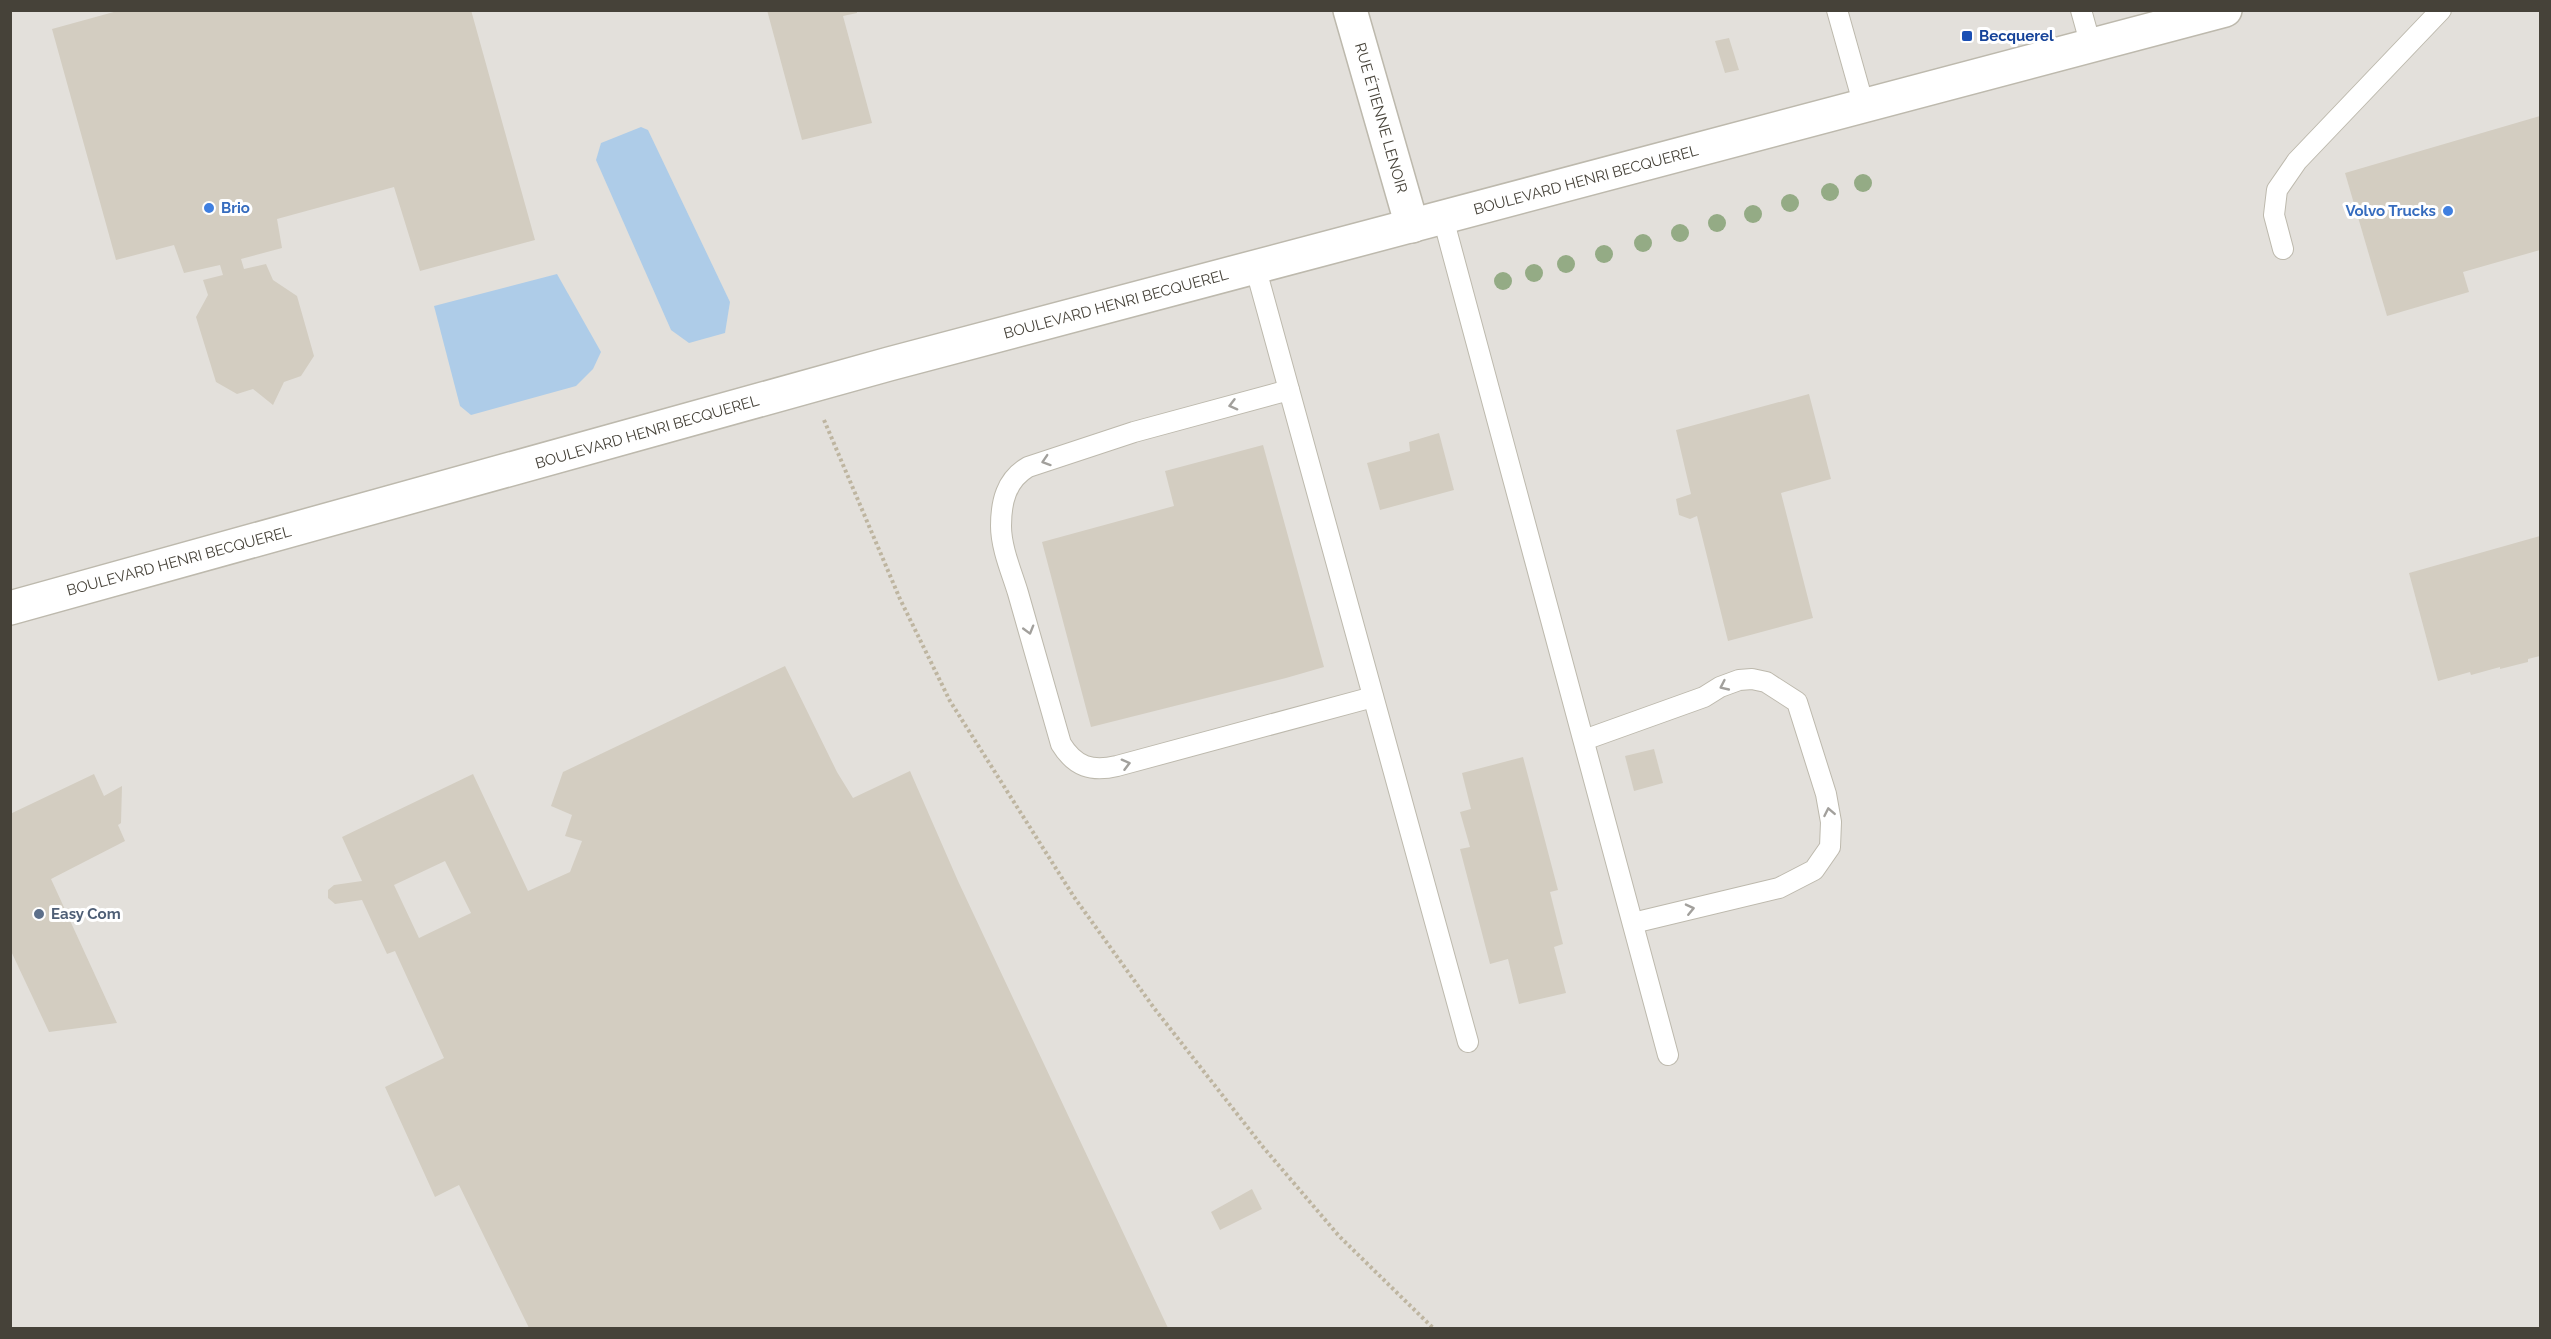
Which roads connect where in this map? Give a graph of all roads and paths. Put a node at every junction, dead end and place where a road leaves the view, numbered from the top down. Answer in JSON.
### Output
{"nodes":[{"id":1,"x":1350,"y":10,"type":"edge"},
{"id":2,"x":1837,"y":10,"type":"edge"},
{"id":3,"x":2081,"y":10,"type":"edge"},
{"id":4,"x":2224,"y":10,"type":"edge"},
{"id":5,"x":2441,"y":10,"type":"edge"},
{"id":6,"x":2091,"y":46,"type":"junction"},
{"id":7,"x":1864,"y":106,"type":"junction"},
{"id":8,"x":1443,"y":218,"type":"junction"},
{"id":9,"x":1412,"y":226,"type":"junction"},
{"id":10,"x":2283,"y":249,"type":"dead end"},
{"id":11,"x":1255,"y":266,"type":"junction"},
{"id":12,"x":810,"y":386,"type":"junction"},
{"id":13,"x":1289,"y":390,"type":"junction"},
{"id":14,"x":10,"y":608,"type":"edge"},
{"id":15,"x":1373,"y":697,"type":"junction"},
{"id":16,"x":1584,"y":740,"type":"junction"},
{"id":17,"x":1633,"y":923,"type":"junction"},
{"id":18,"x":1468,"y":1042,"type":"dead end"},
{"id":19,"x":1668,"y":1055,"type":"dead end"},
{"id":20,"x":1433,"y":1329,"type":"edge"}],
"edges":[{"from":1,"to":9,"type":"street","name":"RUE ÉTIENNE LENOIR"},
{"from":2,"to":7,"type":"lane"},
{"from":3,"to":6,"type":"lane"},
{"from":4,"to":6,"type":"street","name":"BOULEVARD HENRI BECQUEREL"},
{"from":5,"to":10,"type":"lane"},
{"from":6,"to":7,"type":"street","name":"BOULEVARD HENRI BECQUEREL"},
{"from":7,"to":8,"type":"street","name":"BOULEVARD HENRI BECQUEREL"},
{"from":8,"to":9,"type":"street","name":"BOULEVARD HENRI BECQUEREL"},
{"from":8,"to":16,"type":"lane"},
{"from":9,"to":11,"type":"street","name":"BOULEVARD HENRI BECQUEREL"},
{"from":11,"to":12,"type":"street","name":"BOULEVARD HENRI BECQUEREL"},
{"from":11,"to":13,"type":"lane"},
{"from":12,"to":14,"type":"street","name":"BOULEVARD HENRI BECQUEREL"},
{"from":12,"to":20,"type":"path"},
{"from":13,"to":15,"type":"lane"},
{"from":13,"to":15,"type":"lane","one_way":true},
{"from":15,"to":18,"type":"lane"},
{"from":16,"to":17,"type":"lane"},
{"from":17,"to":16,"type":"lane","one_way":true},
{"from":17,"to":19,"type":"lane"}]}
